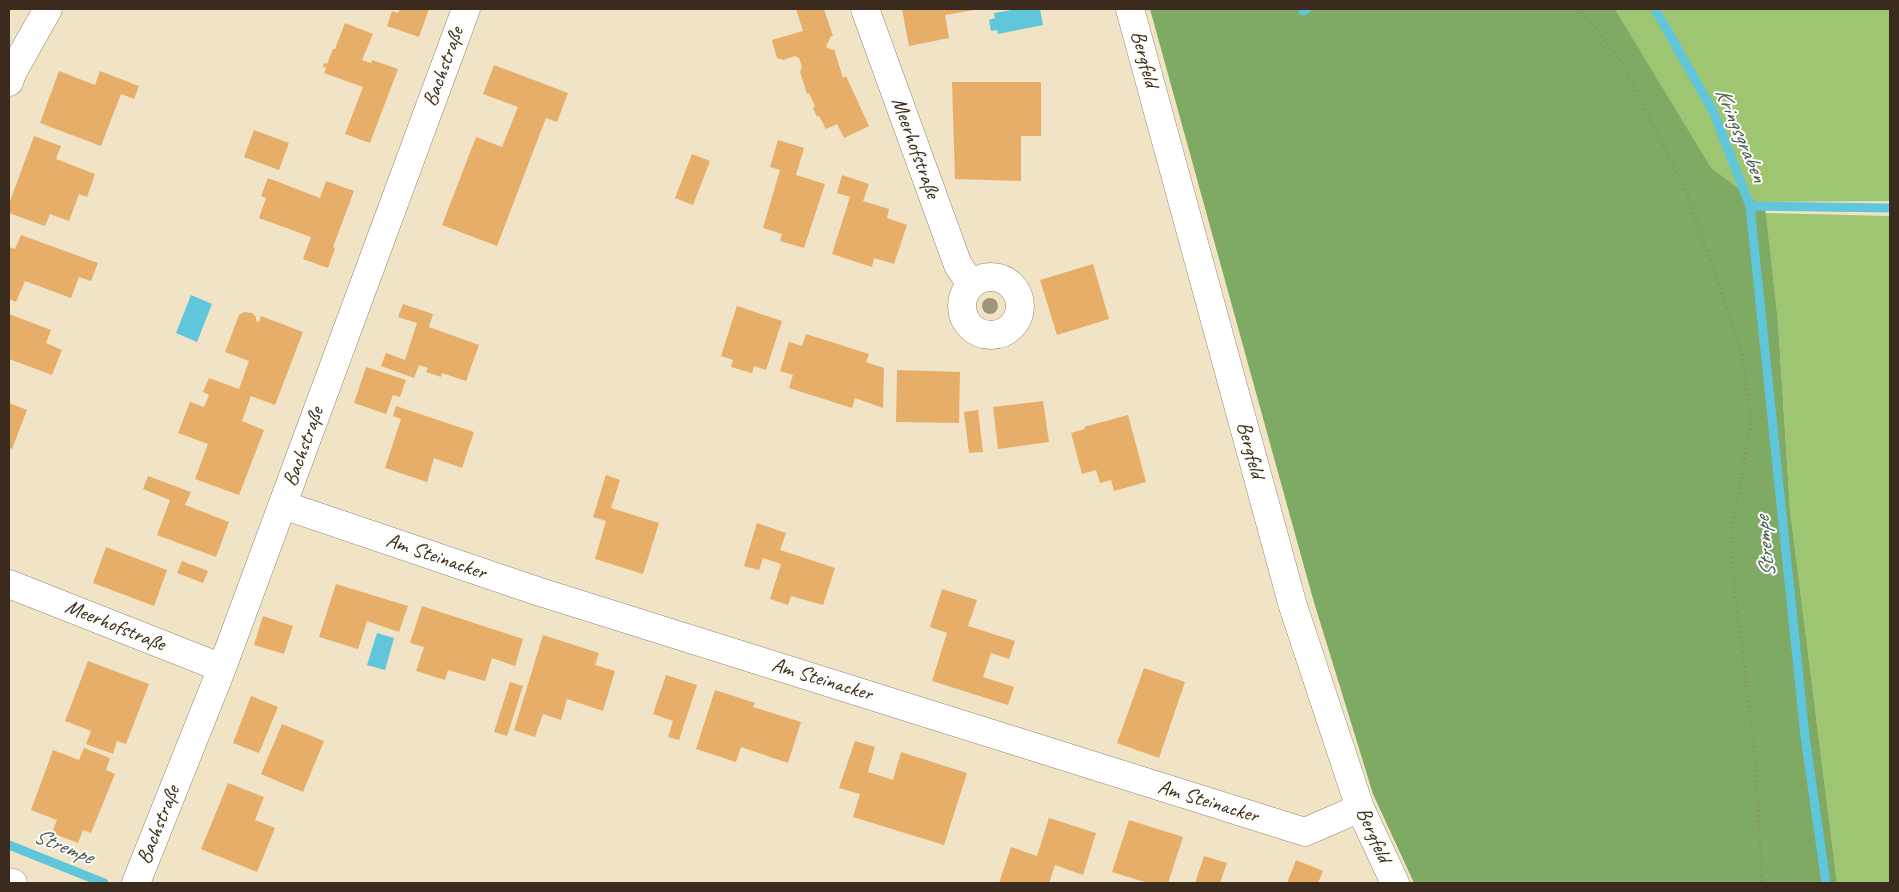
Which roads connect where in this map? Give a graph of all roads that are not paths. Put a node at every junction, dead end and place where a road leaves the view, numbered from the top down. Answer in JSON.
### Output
{"nodes":[{"id":1,"x":48,"y":9,"type":"edge"},
{"id":2,"x":466,"y":9,"type":"edge"},
{"id":3,"x":865,"y":9,"type":"edge"},
{"id":4,"x":1130,"y":9,"type":"edge"},
{"id":5,"x":9,"y":82,"type":"edge"},
{"id":6,"x":971,"y":284,"type":"dead end"},
{"id":7,"x":282,"y":505,"type":"junction"},
{"id":8,"x":9,"y":584,"type":"edge"},
{"id":9,"x":222,"y":668,"type":"junction"},
{"id":10,"x":1360,"y":808,"type":"junction"},
{"id":11,"x":9,"y":882,"type":"edge"},
{"id":12,"x":13,"y":883,"type":"edge"},
{"id":13,"x":136,"y":883,"type":"edge"},
{"id":14,"x":1395,"y":883,"type":"edge"}],
"edges":[{"from":1,"to":5,"type":"street"},
{"from":2,"to":7,"type":"street","name":"Bachstraße"},
{"from":3,"to":6,"type":"street","name":"Meerhofstraße"},
{"from":4,"to":10,"type":"street","name":"Bergfeld"},
{"from":7,"to":9,"type":"street","name":"Bachstraße"},
{"from":7,"to":10,"type":"street","name":"Am Steinacker"},
{"from":8,"to":9,"type":"street","name":"Meerhofstraße"},
{"from":9,"to":13,"type":"street","name":"Bachstraße"},
{"from":10,"to":14,"type":"street","name":"Bergfeld"},
{"from":11,"to":12,"type":"street"}]}
